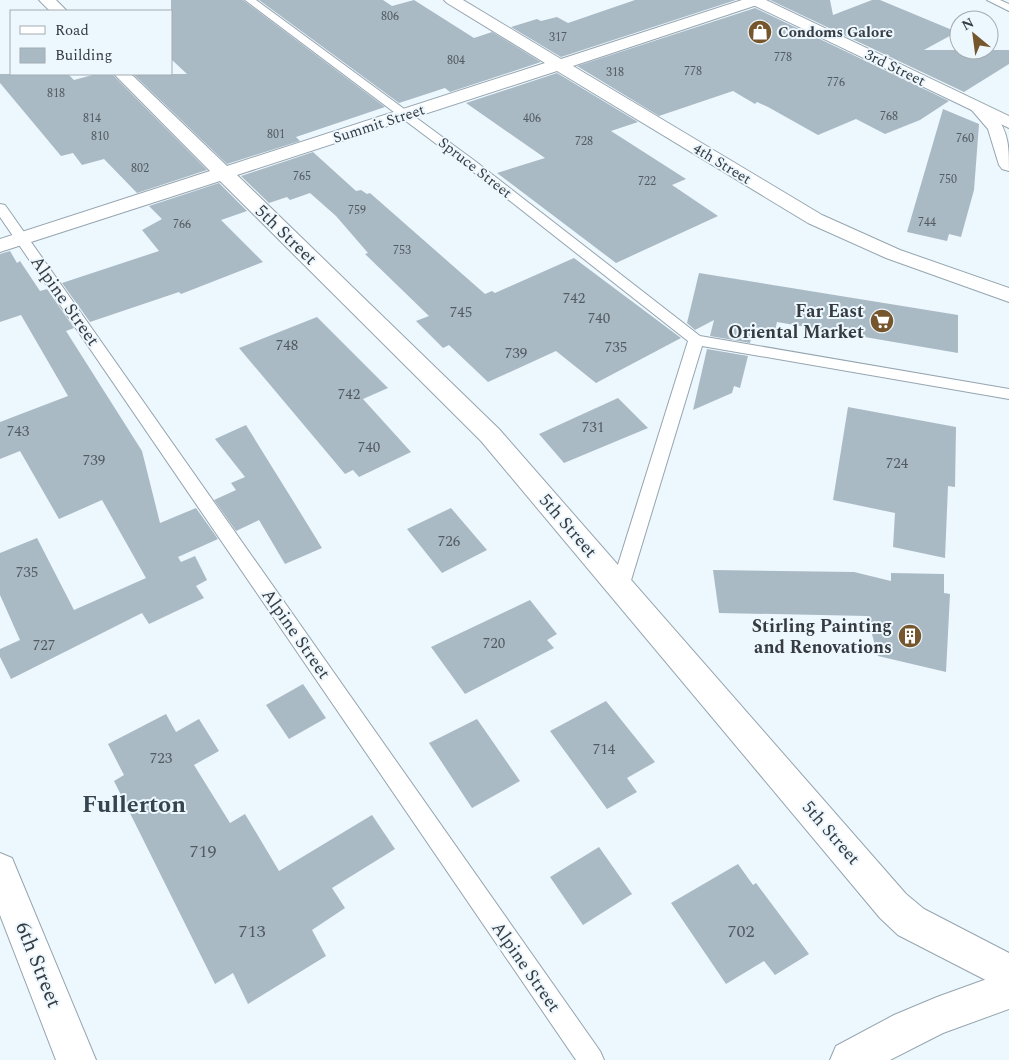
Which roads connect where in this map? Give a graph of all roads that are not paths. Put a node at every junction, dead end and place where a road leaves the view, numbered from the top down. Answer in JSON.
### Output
{"nodes":[{"id":1,"x":47,"y":0,"type":"edge"},
{"id":2,"x":250,"y":0,"type":"edge"},
{"id":3,"x":452,"y":0,"type":"edge"},
{"id":4,"x":756,"y":0,"type":"edge"},
{"id":5,"x":992,"y":0,"type":"edge"},
{"id":6,"x":1009,"y":8,"type":"edge"},
{"id":7,"x":57,"y":10,"type":"edge"},
{"id":8,"x":559,"y":66,"type":"junction"},
{"id":9,"x":123,"y":75,"type":"edge"},
{"id":10,"x":979,"y":108,"type":"junction"},
{"id":11,"x":406,"y":115,"type":"junction"},
{"id":12,"x":1009,"y":123,"type":"edge"},
{"id":13,"x":1009,"y":165,"type":"edge"},
{"id":14,"x":224,"y":174,"type":"junction"},
{"id":15,"x":0,"y":208,"type":"edge"},
{"id":16,"x":22,"y":239,"type":"junction"},
{"id":17,"x":0,"y":246,"type":"edge"},
{"id":18,"x":1009,"y":294,"type":"edge"},
{"id":19,"x":696,"y":340,"type":"junction"},
{"id":20,"x":1009,"y":394,"type":"edge"},
{"id":21,"x":620,"y":587,"type":"junction"},
{"id":22,"x":0,"y":870,"type":"edge"},
{"id":23,"x":1009,"y":973,"type":"edge"},
{"id":24,"x":1009,"y":990,"type":"edge"},
{"id":25,"x":76,"y":1060,"type":"edge"},
{"id":26,"x":591,"y":1060,"type":"edge"},
{"id":27,"x":850,"y":1060,"type":"edge"}],
"edges":[{"from":1,"to":7,"type":"street"},
{"from":2,"to":11,"type":"lane","name":"Spruce Street"},
{"from":3,"to":8,"type":"street","name":"4th Street"},
{"from":4,"to":8,"type":"street","name":"Summit Street"},
{"from":4,"to":10,"type":"street","name":"3rd Street"},
{"from":5,"to":6,"type":"lane"},
{"from":8,"to":11,"type":"street","name":"Summit Street"},
{"from":8,"to":18,"type":"street","name":"4th Street"},
{"from":9,"to":14,"type":"street","name":"5th Street"},
{"from":10,"to":12,"type":"street","name":"3rd Street"},
{"from":10,"to":13,"type":"street"},
{"from":11,"to":14,"type":"street","name":"Summit Street"},
{"from":11,"to":19,"type":"lane","name":"Spruce Street"},
{"from":14,"to":16,"type":"street","name":"Summit Street"},
{"from":14,"to":21,"type":"street","name":"5th Street"},
{"from":15,"to":16,"type":"lane","name":"Alpine Street"},
{"from":16,"to":17,"type":"street","name":"Summit Street"},
{"from":16,"to":26,"type":"lane","name":"Alpine Street"},
{"from":19,"to":20,"type":"lane"},
{"from":19,"to":21,"type":"lane"},
{"from":21,"to":23,"type":"street","name":"5th Street"},
{"from":22,"to":25,"type":"street","name":"6th Street"},
{"from":24,"to":27,"type":"street"}]}
